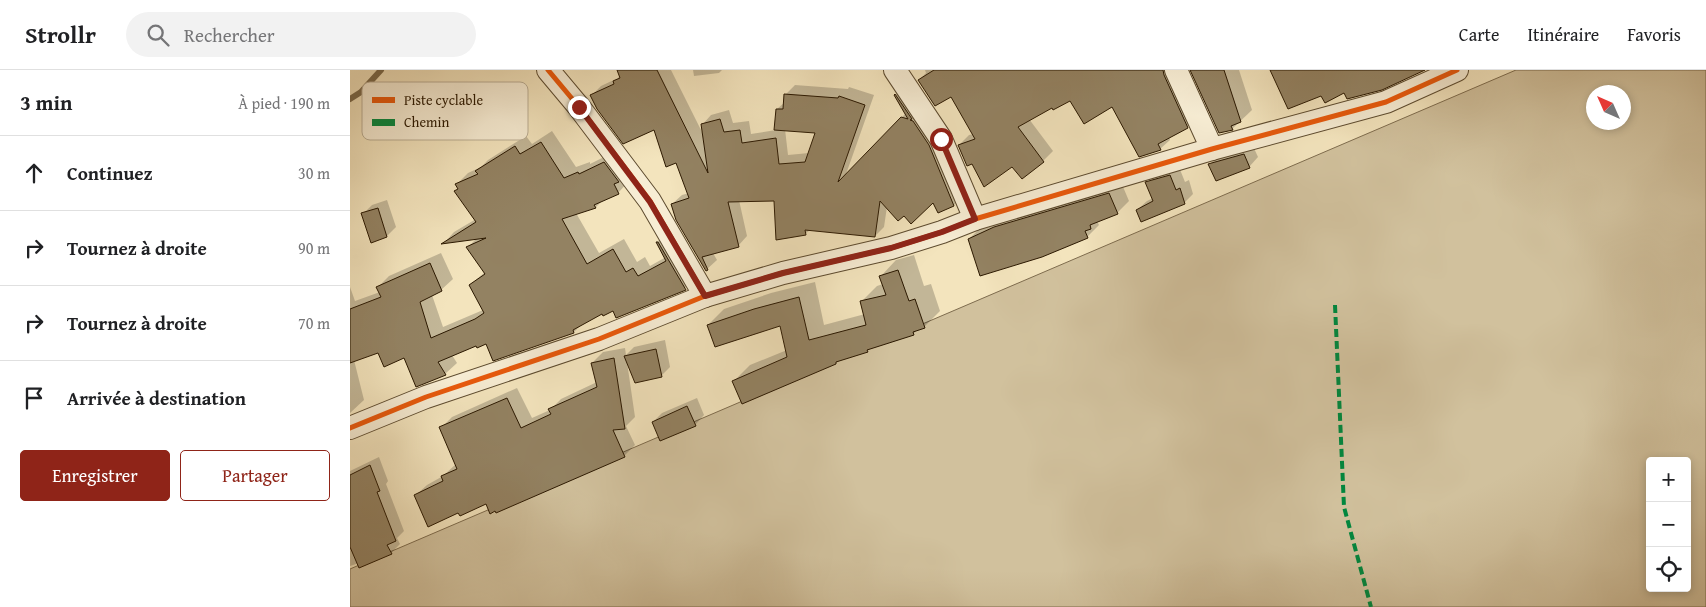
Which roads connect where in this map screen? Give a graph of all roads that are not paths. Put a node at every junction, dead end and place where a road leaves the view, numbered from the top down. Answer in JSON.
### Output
{"nodes":[{"id":1,"x":548,"y":70,"type":"edge"},
{"id":2,"x":895,"y":70,"type":"edge"},
{"id":3,"x":1176,"y":70,"type":"edge"},
{"id":4,"x":1457,"y":70,"type":"edge"},
{"id":5,"x":1212,"y":150,"type":"junction"},
{"id":6,"x":975,"y":219,"type":"junction"},
{"id":7,"x":705,"y":296,"type":"junction"},
{"id":8,"x":350,"y":428,"type":"edge"}],
"edges":[{"from":1,"to":7,"type":"street"},
{"from":2,"to":6,"type":"street"},
{"from":3,"to":5,"type":"street"},
{"from":4,"to":5,"type":"street"},
{"from":5,"to":6,"type":"street"},
{"from":6,"to":7,"type":"street"},
{"from":7,"to":8,"type":"street"}]}
